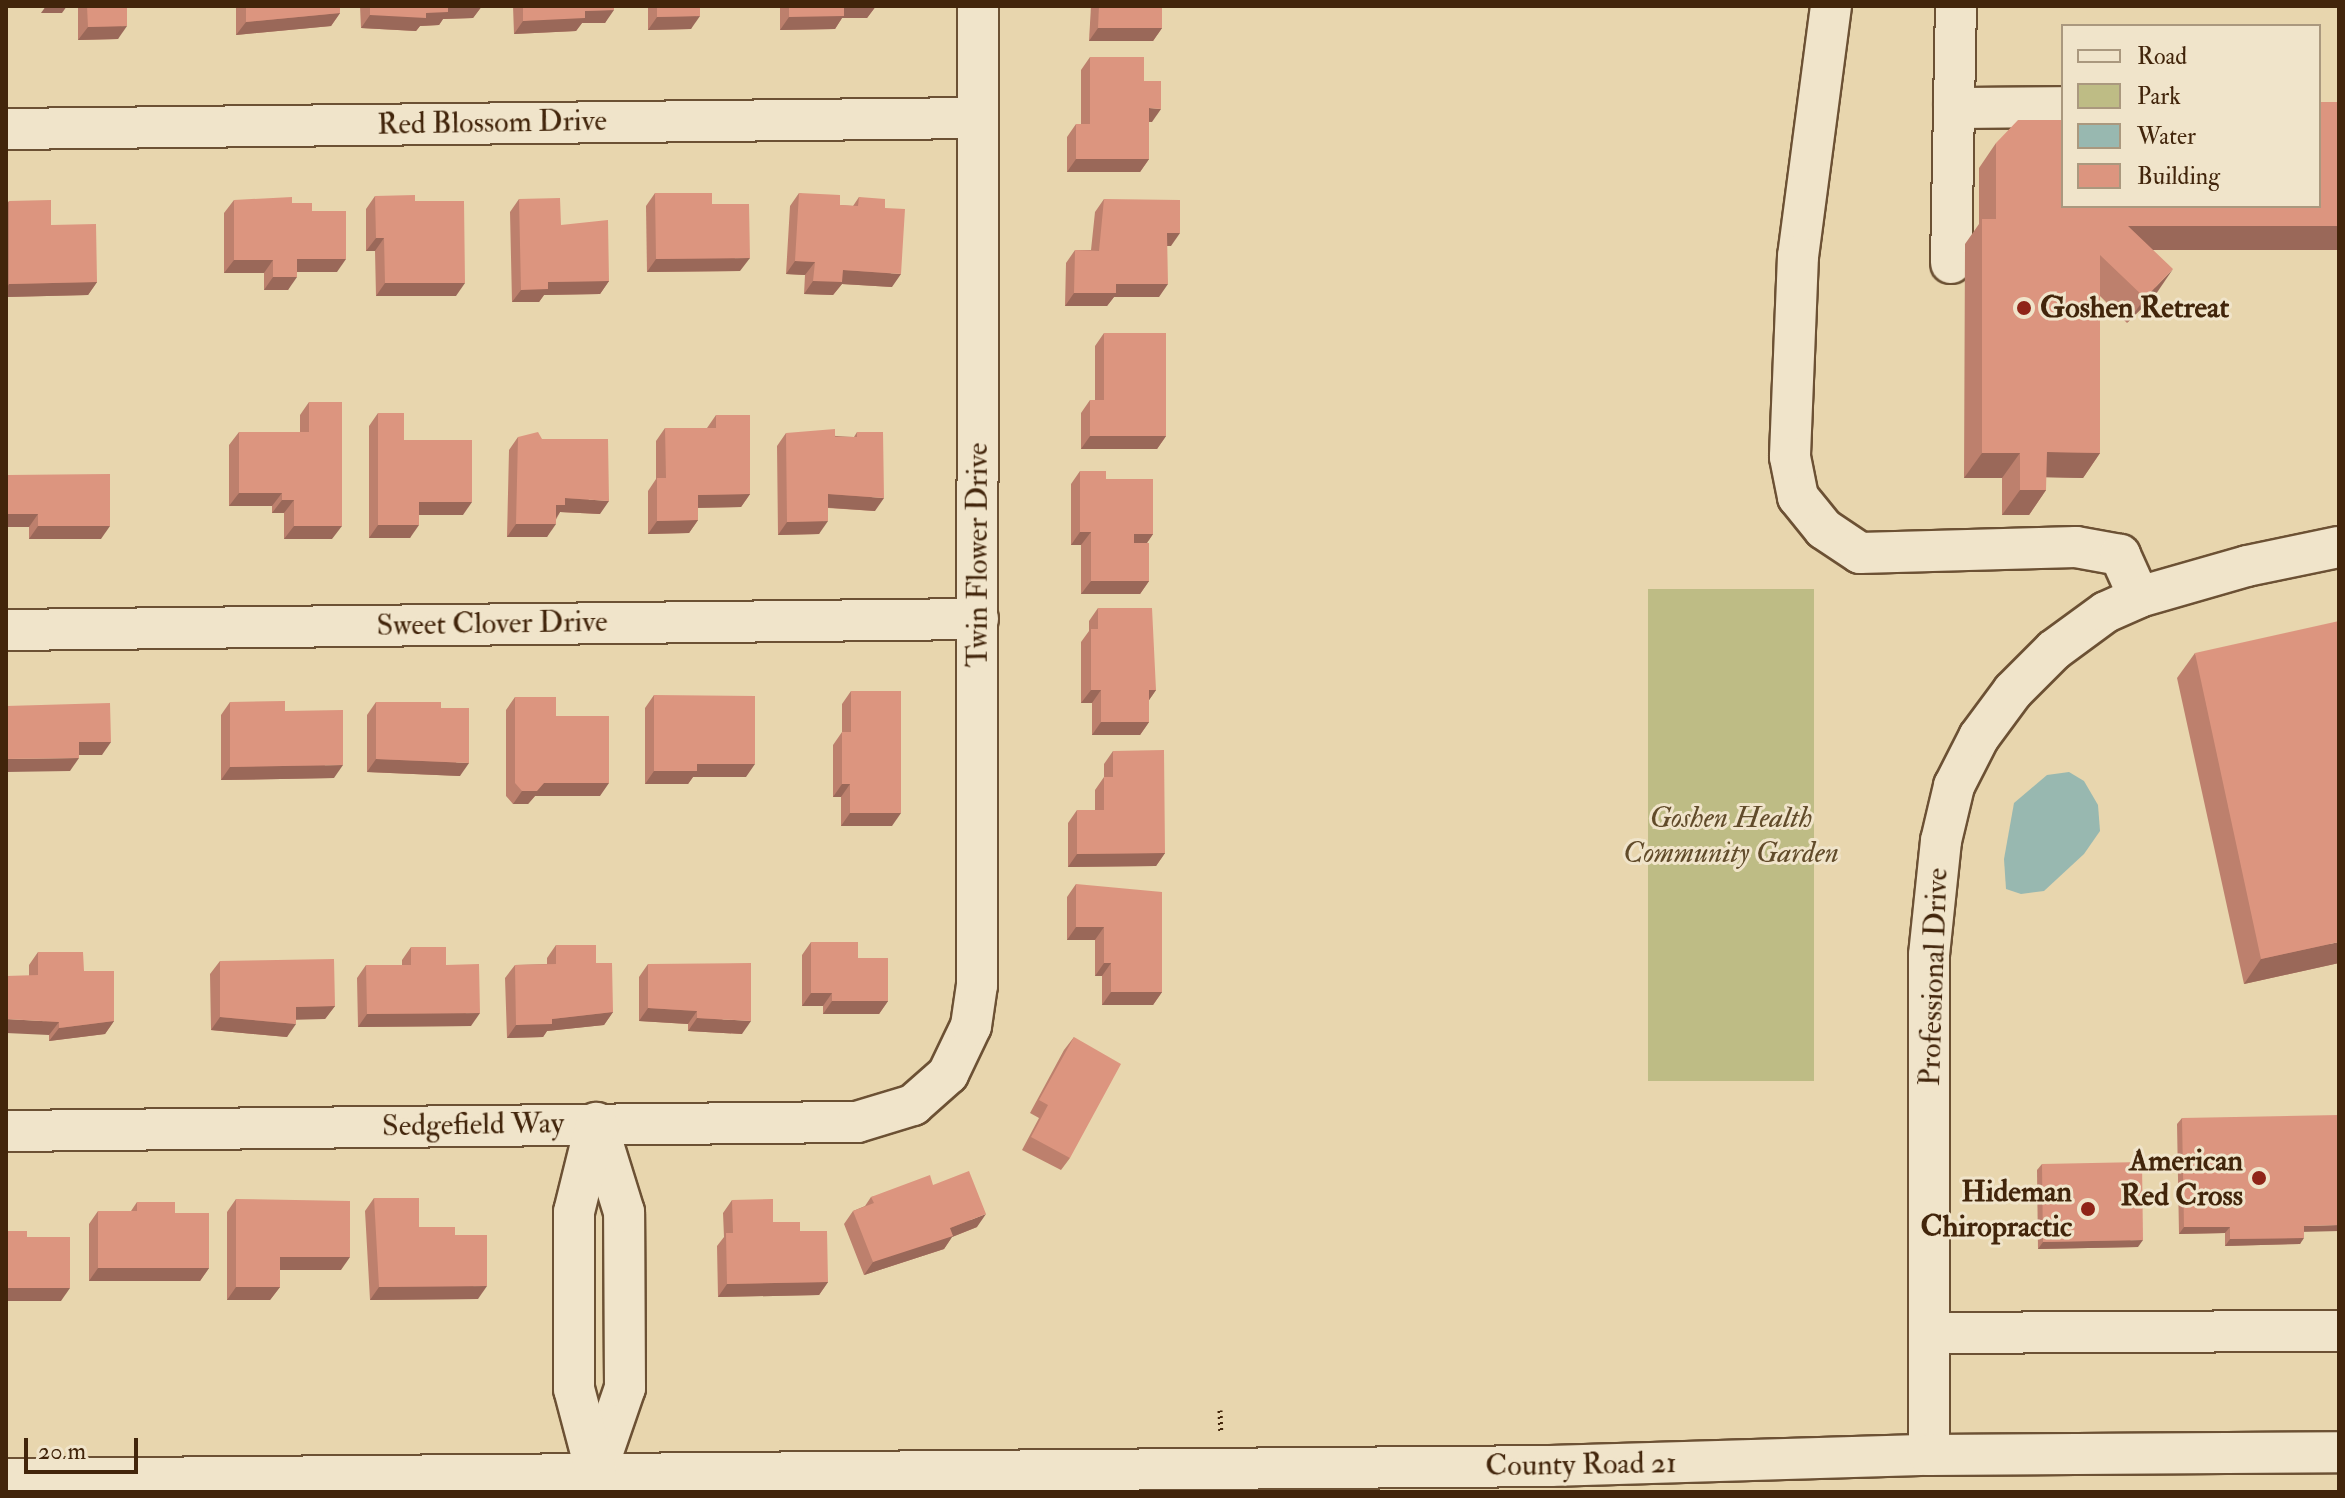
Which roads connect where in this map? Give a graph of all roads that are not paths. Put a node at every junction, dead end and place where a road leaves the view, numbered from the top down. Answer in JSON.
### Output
{"nodes":[{"id":1,"x":978,"y":6,"type":"edge"},
{"id":2,"x":1831,"y":6,"type":"edge"},
{"id":3,"x":1956,"y":6,"type":"edge"},
{"id":4,"x":2061,"y":107,"type":"edge"},
{"id":5,"x":1954,"y":108,"type":"junction"},
{"id":6,"x":978,"y":118,"type":"junction"},
{"id":7,"x":6,"y":129,"type":"edge"},
{"id":8,"x":1951,"y":263,"type":"dead end"},
{"id":9,"x":2339,"y":547,"type":"edge"},
{"id":10,"x":2139,"y":597,"type":"junction"},
{"id":11,"x":978,"y":619,"type":"junction"},
{"id":12,"x":6,"y":630,"type":"edge"},
{"id":13,"x":933,"y":1091,"type":"joint"},
{"id":14,"x":596,"y":1123,"type":"junction"},
{"id":15,"x":6,"y":1131,"type":"edge"},
{"id":16,"x":2339,"y":1331,"type":"edge"},
{"id":17,"x":1930,"y":1333,"type":"junction"},
{"id":18,"x":2339,"y":1452,"type":"edge"},
{"id":19,"x":1929,"y":1455,"type":"junction"},
{"id":20,"x":6,"y":1479,"type":"edge"},
{"id":21,"x":596,"y":1482,"type":"edge"},
{"id":22,"x":1036,"y":1482,"type":"edge"}],
"edges":[{"from":1,"to":6,"type":"street","name":"Twin Flower Drive"},
{"from":2,"to":10,"type":"street"},
{"from":3,"to":5,"type":"street"},
{"from":4,"to":5,"type":"street"},
{"from":5,"to":8,"type":"street"},
{"from":6,"to":7,"type":"street","name":"Red Blossom Drive"},
{"from":6,"to":11,"type":"street","name":"Twin Flower Drive"},
{"from":9,"to":10,"type":"street","name":"Professional Drive"},
{"from":10,"to":17,"type":"street","name":"Professional Drive"},
{"from":11,"to":12,"type":"street","name":"Sweet Clover Drive"},
{"from":11,"to":13,"type":"street","name":"Twin Flower Drive"},
{"from":13,"to":14,"type":"street","name":"Sedgefield Way"},
{"from":14,"to":15,"type":"street","name":"Sedgefield Way"},
{"from":14,"to":21,"type":"street"},
{"from":16,"to":17,"type":"street"},
{"from":17,"to":19,"type":"street","name":"Professional Drive"},
{"from":18,"to":19,"type":"street","name":"County Road 21"},
{"from":19,"to":22,"type":"street","name":"County Road 21"},
{"from":20,"to":21,"type":"street","name":"County Road 21"},
{"from":21,"to":22,"type":"street","name":"County Road 21"}]}
